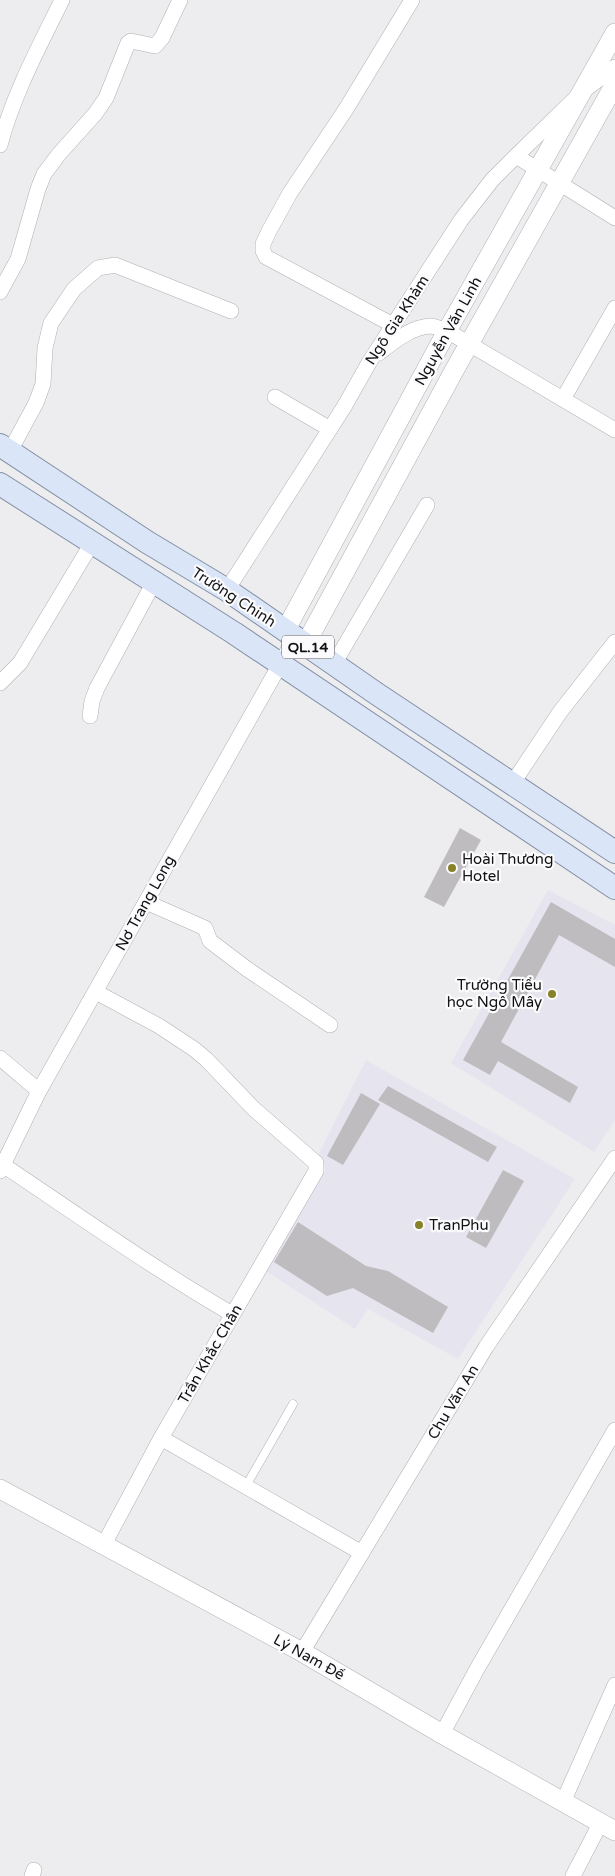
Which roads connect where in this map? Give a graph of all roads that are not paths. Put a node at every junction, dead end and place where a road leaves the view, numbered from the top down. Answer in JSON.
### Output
{"nodes":[{"id":1,"x":62,"y":0,"type":"edge"},
{"id":2,"x":180,"y":0,"type":"edge"},
{"id":3,"x":412,"y":0,"type":"edge"},
{"id":4,"x":615,"y":33,"type":"edge"},
{"id":5,"x":615,"y":67,"type":"edge"},
{"id":6,"x":615,"y":84,"type":"edge"},
{"id":7,"x":583,"y":91,"type":"junction"},
{"id":8,"x":0,"y":145,"type":"edge"},
{"id":9,"x":516,"y":156,"type":"junction"},
{"id":10,"x":538,"y":170,"type":"junction"},
{"id":11,"x":560,"y":184,"type":"junction"},
{"id":12,"x":615,"y":218,"type":"edge"},
{"id":13,"x":0,"y":292,"type":"edge"},
{"id":14,"x":615,"y":308,"type":"edge"},
{"id":15,"x":231,"y":311,"type":"dead end"},
{"id":16,"x":393,"y":325,"type":"junction"},
{"id":17,"x":447,"y":332,"type":"junction"},
{"id":18,"x":469,"y":344,"type":"junction"},
{"id":19,"x":370,"y":361,"type":"junction"},
{"id":20,"x":275,"y":397,"type":"dead end"},
{"id":21,"x":564,"y":399,"type":"junction"},
{"id":22,"x":330,"y":429,"type":"junction"},
{"id":23,"x":615,"y":430,"type":"edge"},
{"id":24,"x":5,"y":448,"type":"edge"},
{"id":25,"x":0,"y":484,"type":"edge"},
{"id":26,"x":427,"y":505,"type":"dead end"},
{"id":27,"x":92,"y":543,"type":"junction"},
{"id":28,"x":154,"y":582,"type":"junction"},
{"id":29,"x":227,"y":590,"type":"junction"},
{"id":30,"x":295,"y":638,"type":"junction"},
{"id":31,"x":615,"y":642,"type":"edge"},
{"id":32,"x":281,"y":664,"type":"junction"},
{"id":33,"x":334,"y":664,"type":"junction"},
{"id":34,"x":0,"y":683,"type":"edge"},
{"id":35,"x":90,"y":716,"type":"dead end"},
{"id":36,"x":512,"y":784,"type":"junction"},
{"id":37,"x":615,"y":852,"type":"edge"},
{"id":38,"x":615,"y":888,"type":"edge"},
{"id":39,"x":146,"y":902,"type":"junction"},
{"id":40,"x":96,"y":992,"type":"junction"},
{"id":41,"x":330,"y":1025,"type":"dead end"},
{"id":42,"x":0,"y":1058,"type":"edge"},
{"id":43,"x":39,"y":1091,"type":"junction"},
{"id":44,"x":614,"y":1162,"type":"edge"},
{"id":45,"x":2,"y":1168,"type":"edge"},
{"id":46,"x":232,"y":1314,"type":"junction"},
{"id":47,"x":293,"y":1404,"type":"dead end"},
{"id":48,"x":615,"y":1430,"type":"edge"},
{"id":49,"x":162,"y":1438,"type":"junction"},
{"id":50,"x":246,"y":1486,"type":"junction"},
{"id":51,"x":0,"y":1489,"type":"edge"},
{"id":52,"x":104,"y":1546,"type":"junction"},
{"id":53,"x":362,"y":1553,"type":"junction"},
{"id":54,"x":302,"y":1652,"type":"junction"},
{"id":55,"x":615,"y":1686,"type":"edge"},
{"id":56,"x":442,"y":1734,"type":"junction"},
{"id":57,"x":563,"y":1802,"type":"junction"},
{"id":58,"x":608,"y":1827,"type":"edge"},
{"id":59,"x":573,"y":1876,"type":"edge"}],
"edges":[{"from":1,"to":8,"type":"street"},
{"from":2,"to":13,"type":"street"},
{"from":3,"to":16,"type":"street"},
{"from":4,"to":7,"type":"street","name":"Nguyễn Văn Linh"},
{"from":5,"to":7,"type":"street","name":"Ngô Gia Khảm"},
{"from":6,"to":11,"type":"street","name":"Nguyễn Văn Linh"},
{"from":7,"to":9,"type":"street","name":"Ngô Gia Khảm"},
{"from":7,"to":10,"type":"street","name":"Nguyễn Văn Linh"},
{"from":9,"to":10,"type":"street"},
{"from":9,"to":16,"type":"street","name":"Ngô Gia Khảm"},
{"from":10,"to":11,"type":"street"},
{"from":10,"to":17,"type":"street","name":"Nguyễn Văn Linh"},
{"from":11,"to":12,"type":"street"},
{"from":11,"to":18,"type":"street","name":"Nguyễn Văn Linh"},
{"from":14,"to":21,"type":"street"},
{"from":15,"to":24,"type":"street"},
{"from":16,"to":19,"type":"street","name":"Ngô Gia Khảm"},
{"from":17,"to":18,"type":"street"},
{"from":17,"to":19,"type":"street"},
{"from":17,"to":30,"type":"street","name":"Nguyễn Văn Linh"},
{"from":18,"to":21,"type":"street"},
{"from":18,"to":30,"type":"street","name":"Nguyễn Văn Linh"},
{"from":19,"to":22,"type":"street","name":"Ngô Gia Khảm"},
{"from":20,"to":22,"type":"street"},
{"from":21,"to":23,"type":"street"},
{"from":22,"to":29,"type":"street","name":"Ngô Gia Khảm"},
{"from":24,"to":29,"type":"main road","name":"Trường Chinh","number":"QL.14"},
{"from":25,"to":27,"type":"main road","name":"Trường Chinh","number":"QL.14"},
{"from":26,"to":33,"type":"street"},
{"from":27,"to":28,"type":"main road","name":"Trường Chinh","number":"QL.14"},
{"from":27,"to":34,"type":"street"},
{"from":28,"to":32,"type":"main road","name":"Trường Chinh","number":"QL.14"},
{"from":28,"to":35,"type":"street"},
{"from":29,"to":30,"type":"main road","name":"Trường Chinh","number":"QL.14"},
{"from":30,"to":32,"type":"street","name":"Nơ Trang Long"},
{"from":30,"to":33,"type":"main road","name":"Trường Chinh","number":"QL.14"},
{"from":31,"to":36,"type":"street"},
{"from":32,"to":38,"type":"main road","name":"Trường Chinh","number":"QL.14"},
{"from":32,"to":39,"type":"street","name":"Nơ Trang Long"},
{"from":33,"to":36,"type":"main road","name":"Trường Chinh","number":"QL.14"},
{"from":36,"to":37,"type":"main road","name":"Trường Chinh","number":"QL.14"},
{"from":39,"to":40,"type":"street","name":"Nơ Trang Long"},
{"from":39,"to":41,"type":"street"},
{"from":40,"to":43,"type":"street","name":"Nơ Trang Long"},
{"from":40,"to":46,"type":"street","name":"Trần Khắc Chân"},
{"from":42,"to":43,"type":"street"},
{"from":43,"to":45,"type":"street","name":"Nơ Trang Long"},
{"from":44,"to":53,"type":"street","name":"Chu Văn An"},
{"from":45,"to":46,"type":"street"},
{"from":46,"to":49,"type":"street","name":"Trần Khắc Chân"},
{"from":47,"to":50,"type":"lane"},
{"from":48,"to":56,"type":"street"},
{"from":49,"to":50,"type":"street"},
{"from":49,"to":52,"type":"street","name":"Trần Khắc Chân"},
{"from":50,"to":53,"type":"street"},
{"from":51,"to":52,"type":"street","name":"Lý Nam Đế"},
{"from":52,"to":54,"type":"street","name":"Lý Nam Đế"},
{"from":53,"to":54,"type":"street","name":"Chu Văn An"},
{"from":54,"to":56,"type":"street","name":"Lý Nam Đế"},
{"from":55,"to":57,"type":"street"},
{"from":56,"to":57,"type":"street","name":"Lý Nam Đế"},
{"from":57,"to":58,"type":"street","name":"Lý Nam Đế"},
{"from":58,"to":59,"type":"street"}]}
